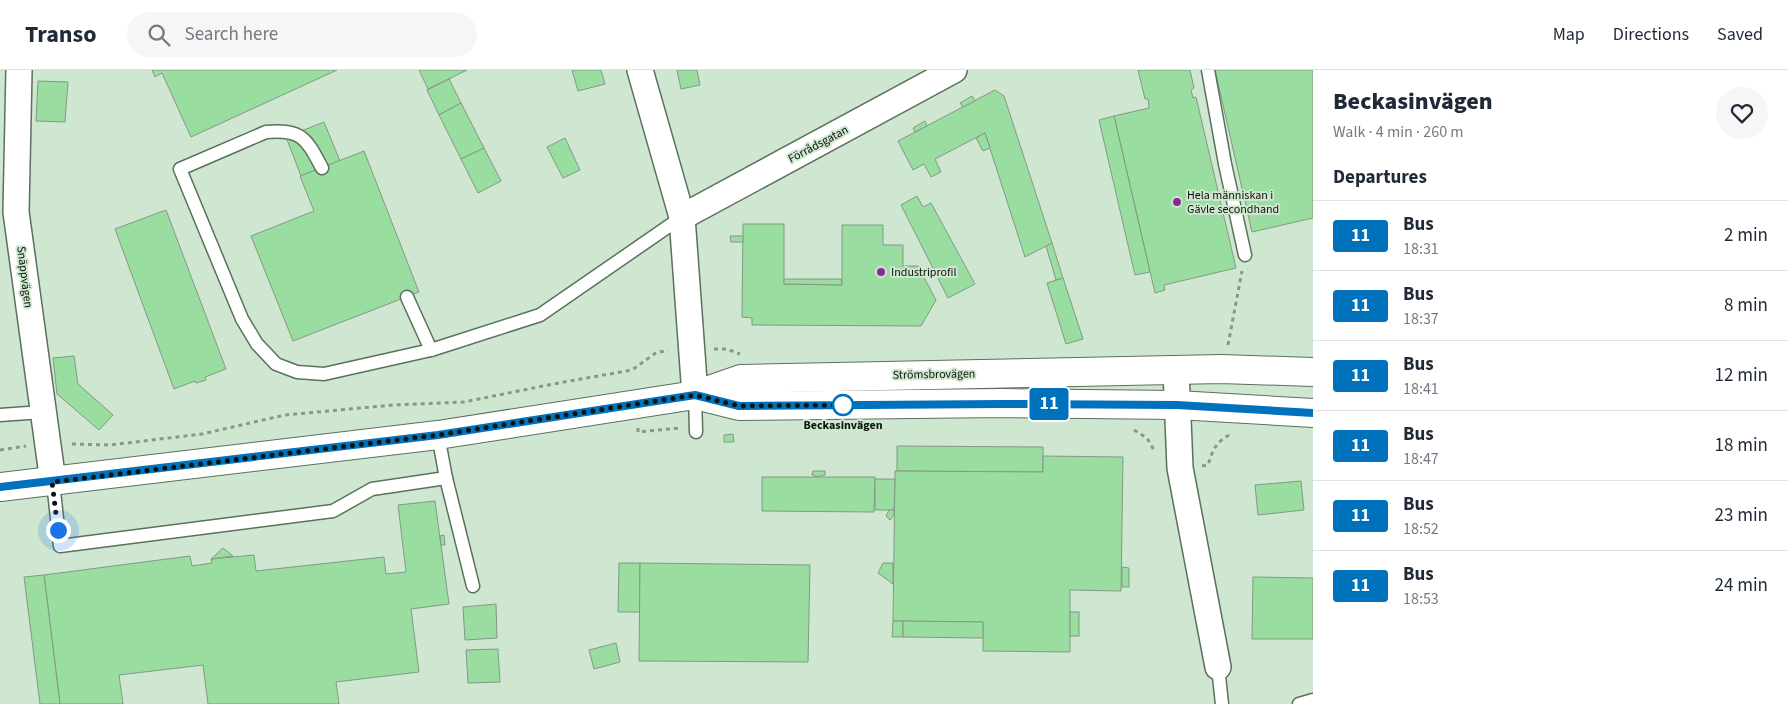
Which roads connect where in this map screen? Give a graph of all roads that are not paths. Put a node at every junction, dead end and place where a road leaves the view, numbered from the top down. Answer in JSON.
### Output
{"nodes":[{"id":1,"x":20,"y":70,"type":"edge"},
{"id":2,"x":640,"y":70,"type":"edge"},
{"id":3,"x":954,"y":70,"type":"edge"},
{"id":4,"x":1208,"y":70,"type":"edge"},
{"id":5,"x":322,"y":168,"type":"dead end"},
{"id":6,"x":682,"y":217,"type":"junction"},
{"id":7,"x":1245,"y":255,"type":"dead end"},
{"id":8,"x":407,"y":297,"type":"dead end"},
{"id":9,"x":431,"y":350,"type":"junction"},
{"id":10,"x":1176,"y":370,"type":"junction"},
{"id":11,"x":1313,"y":372,"type":"edge"},
{"id":12,"x":695,"y":395,"type":"junction"},
{"id":13,"x":1177,"y":405,"type":"junction"},
{"id":14,"x":42,"y":412,"type":"junction"},
{"id":15,"x":1313,"y":413,"type":"edge"},
{"id":16,"x":0,"y":415,"type":"edge"},
{"id":17,"x":696,"y":432,"type":"dead end"},
{"id":18,"x":438,"y":435,"type":"junction"},
{"id":19,"x":446,"y":478,"type":"junction"},
{"id":20,"x":52,"y":482,"type":"junction"},
{"id":21,"x":0,"y":487,"type":"edge"},
{"id":22,"x":473,"y":586,"type":"dead end"},
{"id":23,"x":1218,"y":667,"type":"joint"},
{"id":24,"x":1313,"y":700,"type":"edge"},
{"id":25,"x":1222,"y":704,"type":"edge"},
{"id":26,"x":1299,"y":704,"type":"edge"}],
"edges":[{"from":1,"to":14,"type":"street","name":"Snäppvägen"},
{"from":2,"to":6,"type":"street"},
{"from":3,"to":6,"type":"street","name":"Förrådsgatan"},
{"from":4,"to":7,"type":"lane"},
{"from":5,"to":9,"type":"lane"},
{"from":6,"to":9,"type":"lane"},
{"from":6,"to":12,"type":"street"},
{"from":8,"to":9,"type":"lane"},
{"from":10,"to":11,"type":"main road","name":"Strömsbrovägen"},
{"from":10,"to":12,"type":"main road","name":"Strömsbrovägen"},
{"from":10,"to":13,"type":"street"},
{"from":12,"to":13,"type":"main road","name":"Strömsbrovägen"},
{"from":12,"to":17,"type":"lane"},
{"from":12,"to":18,"type":"main road","name":"Strömsbrovägen"},
{"from":13,"to":15,"type":"main road","name":"Strömsbrovägen"},
{"from":13,"to":23,"type":"street"},
{"from":14,"to":16,"type":"lane"},
{"from":14,"to":20,"type":"street","name":"Snäppvägen"},
{"from":18,"to":19,"type":"lane"},
{"from":18,"to":20,"type":"main road","name":"Strömsbrovägen"},
{"from":19,"to":20,"type":"lane"},
{"from":19,"to":22,"type":"lane"},
{"from":20,"to":21,"type":"main road","name":"Strömsbrovägen"},
{"from":23,"to":25,"type":"lane"},
{"from":24,"to":26,"type":"lane"}]}
